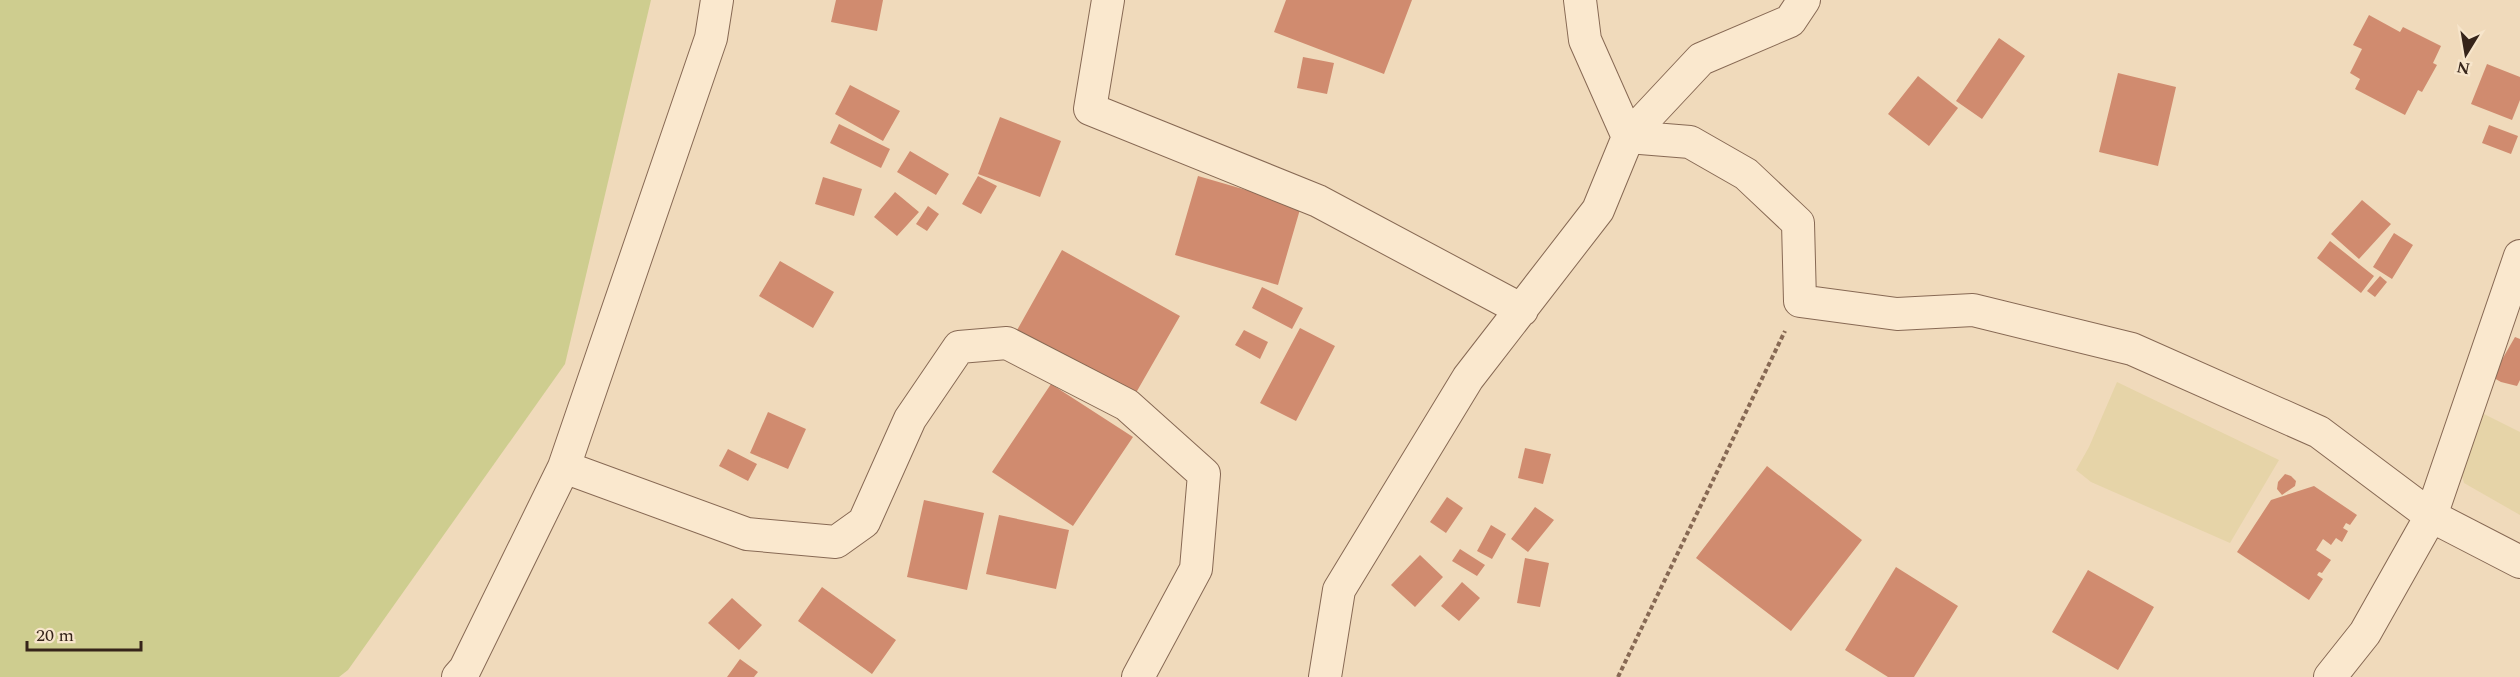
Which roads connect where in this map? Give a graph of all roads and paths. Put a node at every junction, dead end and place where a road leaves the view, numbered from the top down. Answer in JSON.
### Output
{"nodes":[{"id":1,"x":717,"y":0,"type":"edge"},
{"id":2,"x":1107,"y":0,"type":"edge"},
{"id":3,"x":1580,"y":0,"type":"edge"},
{"id":4,"x":1804,"y":0,"type":"edge"},
{"id":5,"x":1628,"y":137,"type":"junction"},
{"id":6,"x":2520,"y":256,"type":"edge"},
{"id":7,"x":1800,"y":301,"type":"junction"},
{"id":8,"x":1522,"y":310,"type":"junction"},
{"id":9,"x":564,"y":467,"type":"junction"},
{"id":10,"x":2431,"y":516,"type":"junction"},
{"id":11,"x":2520,"y":562,"type":"edge"},
{"id":12,"x":458,"y":677,"type":"edge"},
{"id":13,"x":1138,"y":677,"type":"edge"},
{"id":14,"x":1325,"y":677,"type":"edge"},
{"id":15,"x":1618,"y":677,"type":"edge"},
{"id":16,"x":2330,"y":677,"type":"edge"}],
"edges":[{"from":1,"to":9,"type":"street"},
{"from":2,"to":8,"type":"street"},
{"from":3,"to":5,"type":"street"},
{"from":4,"to":5,"type":"street"},
{"from":5,"to":7,"type":"street"},
{"from":5,"to":8,"type":"street"},
{"from":6,"to":10,"type":"street"},
{"from":7,"to":10,"type":"street"},
{"from":7,"to":15,"type":"path"},
{"from":8,"to":14,"type":"street"},
{"from":9,"to":12,"type":"street"},
{"from":9,"to":13,"type":"street"},
{"from":10,"to":11,"type":"street"},
{"from":10,"to":16,"type":"street"}]}
